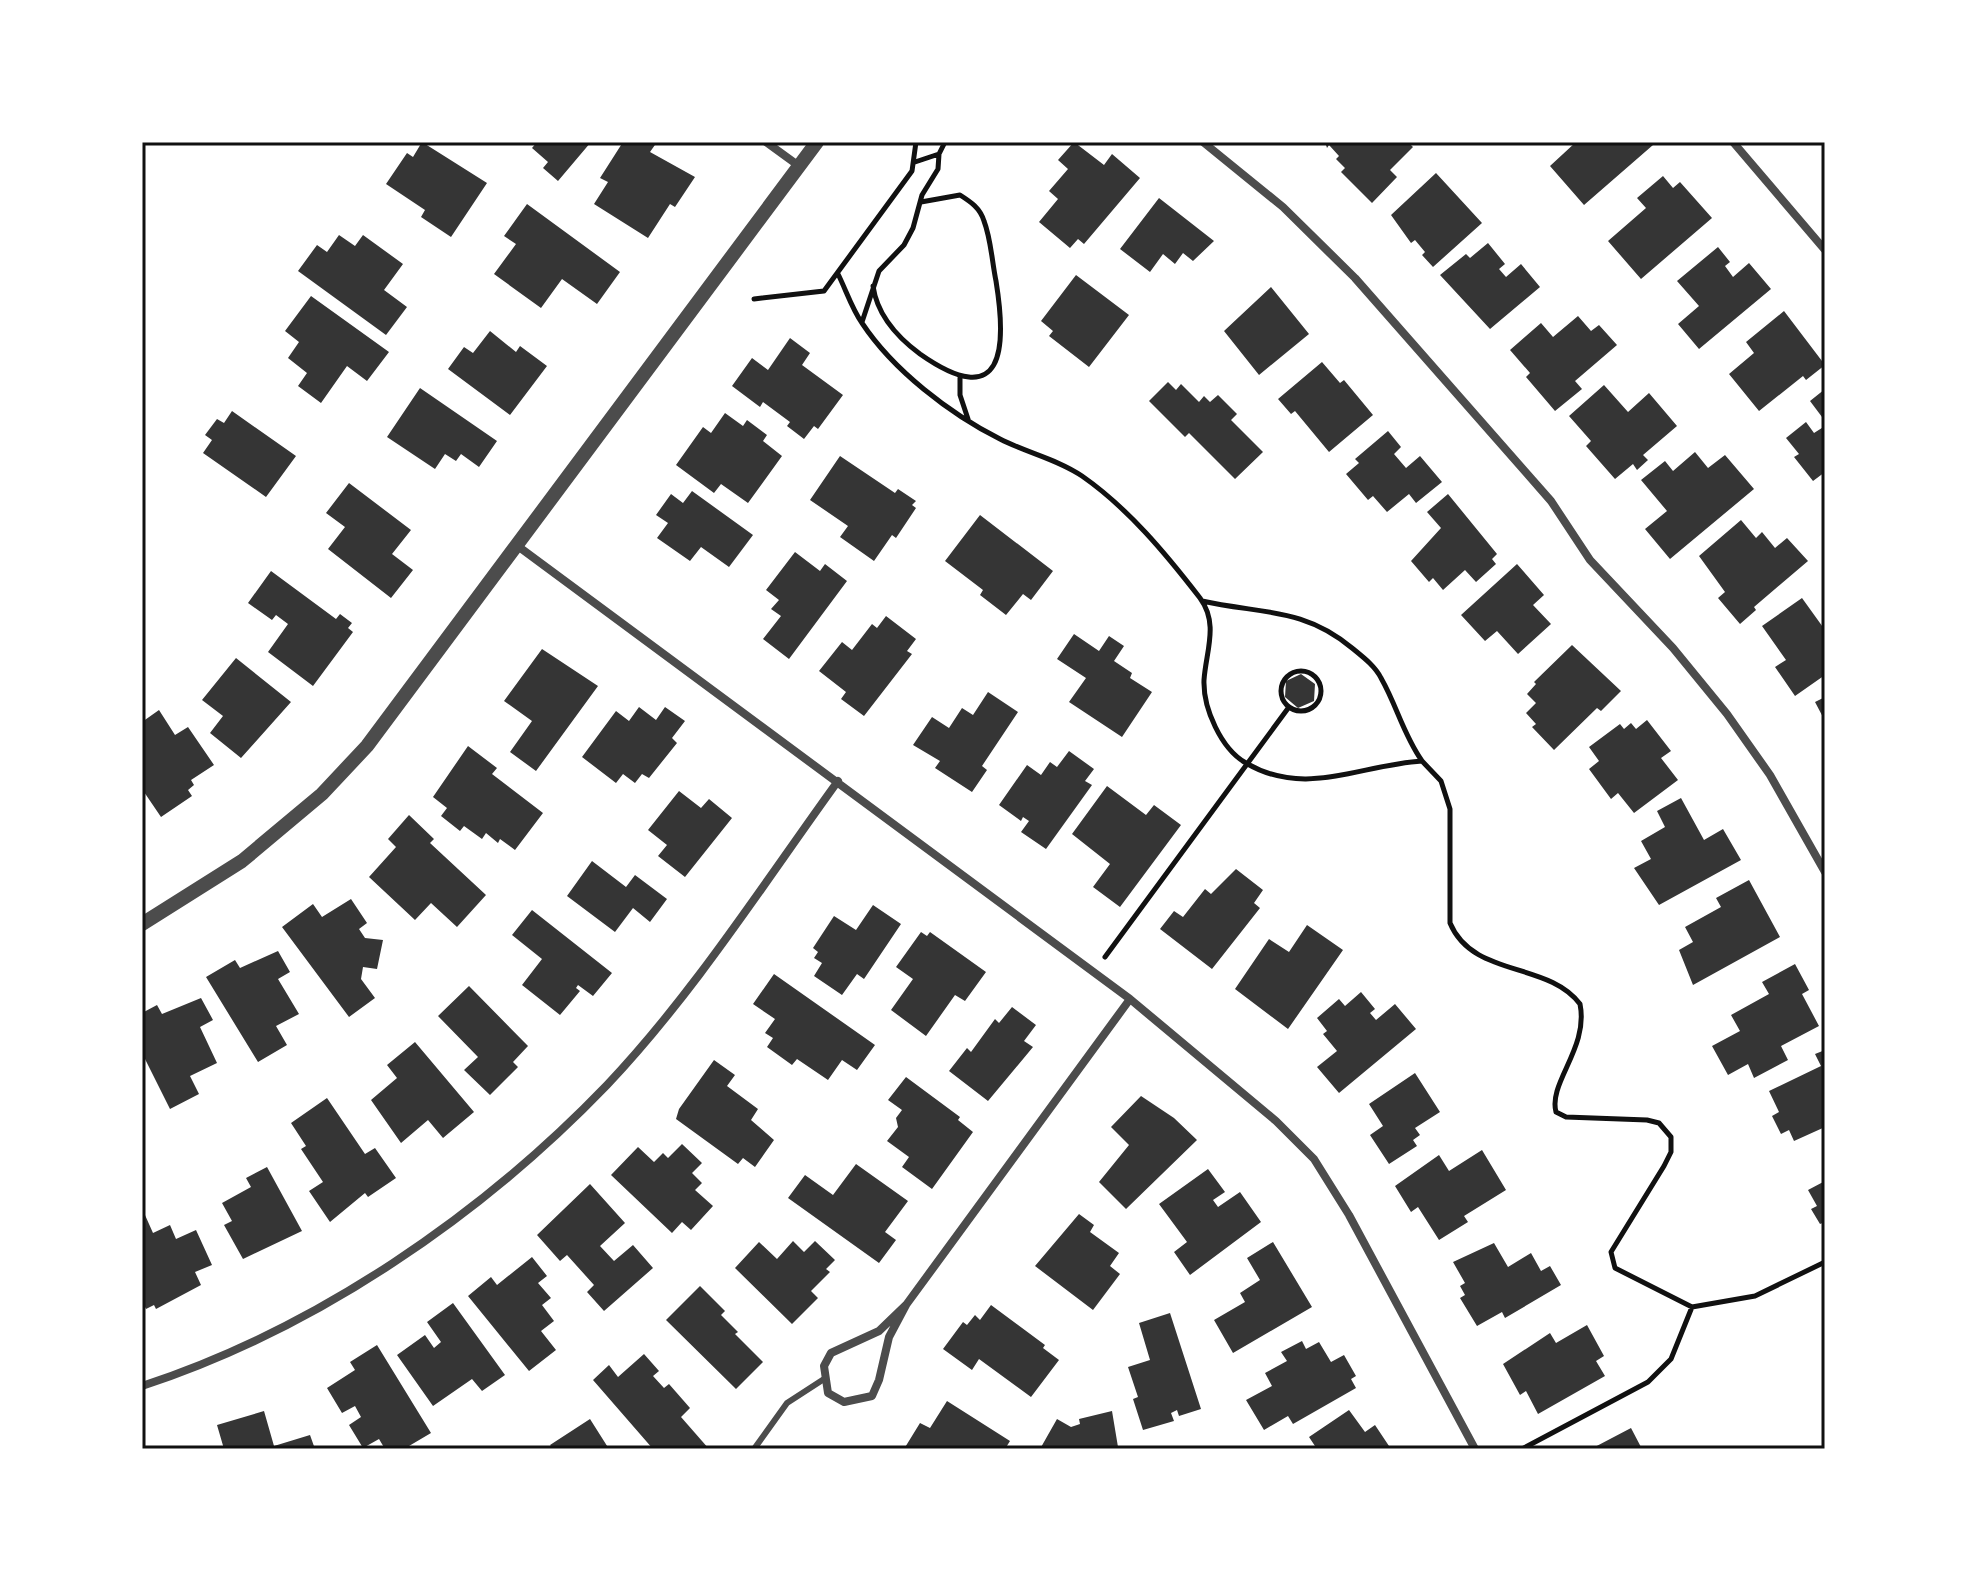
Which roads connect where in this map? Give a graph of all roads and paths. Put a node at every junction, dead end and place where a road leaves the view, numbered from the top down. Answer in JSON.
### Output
{"nodes":[{"id":1,"x":766,"y":142,"type":"edge"},
{"id":2,"x":817,"y":142,"type":"edge"},
{"id":3,"x":916,"y":142,"type":"edge"},
{"id":4,"x":945,"y":142,"type":"edge"},
{"id":5,"x":1203,"y":142,"type":"edge"},
{"id":6,"x":1733,"y":142,"type":"edge"},
{"id":7,"x":939,"y":154,"type":"junction"},
{"id":8,"x":915,"y":162,"type":"junction"},
{"id":9,"x":799,"y":166,"type":"junction"},
{"id":10,"x":921,"y":202,"type":"junction"},
{"id":11,"x":1825,"y":250,"type":"edge"},
{"id":12,"x":838,"y":274,"type":"junction"},
{"id":13,"x":873,"y":286,"type":"junction"},
{"id":14,"x":754,"y":299,"type":"dead end"},
{"id":15,"x":861,"y":323,"type":"junction"},
{"id":16,"x":960,"y":376,"type":"junction"},
{"id":17,"x":968,"y":420,"type":"junction"},
{"id":18,"x":519,"y":547,"type":"junction"},
{"id":19,"x":1202,"y":601,"type":"junction"},
{"id":20,"x":1289,"y":707,"type":"junction"},
{"id":21,"x":1422,"y":761,"type":"junction"},
{"id":22,"x":1245,"y":763,"type":"junction"},
{"id":23,"x":838,"y":781,"type":"junction"},
{"id":24,"x":1825,"y":872,"type":"edge"},
{"id":25,"x":142,"y":924,"type":"edge"},
{"id":26,"x":1094,"y":972,"type":"junction"},
{"id":27,"x":1130,"y":999,"type":"junction"},
{"id":28,"x":1825,"y":1262,"type":"edge"},
{"id":29,"x":906,"y":1305,"type":"junction"},
{"id":30,"x":1692,"y":1307,"type":"junction"},
{"id":31,"x":824,"y":1379,"type":"junction"},
{"id":32,"x":142,"y":1386,"type":"edge"},
{"id":33,"x":754,"y":1449,"type":"edge"},
{"id":34,"x":1475,"y":1449,"type":"edge"},
{"id":35,"x":1522,"y":1449,"type":"edge"}],
"edges":[{"from":1,"to":9,"type":"street"},
{"from":2,"to":9,"type":"street"},
{"from":3,"to":8,"type":"path"},
{"from":4,"to":7,"type":"path"},
{"from":5,"to":24,"type":"street"},
{"from":6,"to":11,"type":"street"},
{"from":7,"to":8,"type":"path"},
{"from":7,"to":10,"type":"path"},
{"from":8,"to":12,"type":"path"},
{"from":9,"to":18,"type":"street"},
{"from":10,"to":13,"type":"path"},
{"from":10,"to":16,"type":"path"},
{"from":12,"to":14,"type":"path"},
{"from":12,"to":15,"type":"path"},
{"from":13,"to":15,"type":"path"},
{"from":13,"to":16,"type":"path"},
{"from":15,"to":17,"type":"path"},
{"from":16,"to":17,"type":"path"},
{"from":17,"to":19,"type":"path"},
{"from":18,"to":23,"type":"street"},
{"from":18,"to":25,"type":"street"},
{"from":19,"to":21,"type":"path"},
{"from":19,"to":22,"type":"path"},
{"from":20,"to":20,"type":"path"},
{"from":20,"to":22,"type":"path"},
{"from":21,"to":22,"type":"path"},
{"from":21,"to":30,"type":"path"},
{"from":22,"to":26,"type":"path"},
{"from":23,"to":26,"type":"street"},
{"from":23,"to":32,"type":"street"},
{"from":26,"to":27,"type":"street"},
{"from":27,"to":29,"type":"street"},
{"from":27,"to":34,"type":"street"},
{"from":28,"to":30,"type":"path"},
{"from":29,"to":31,"type":"street"},
{"from":29,"to":31,"type":"street"},
{"from":30,"to":35,"type":"path"},
{"from":31,"to":33,"type":"lane"}]}
